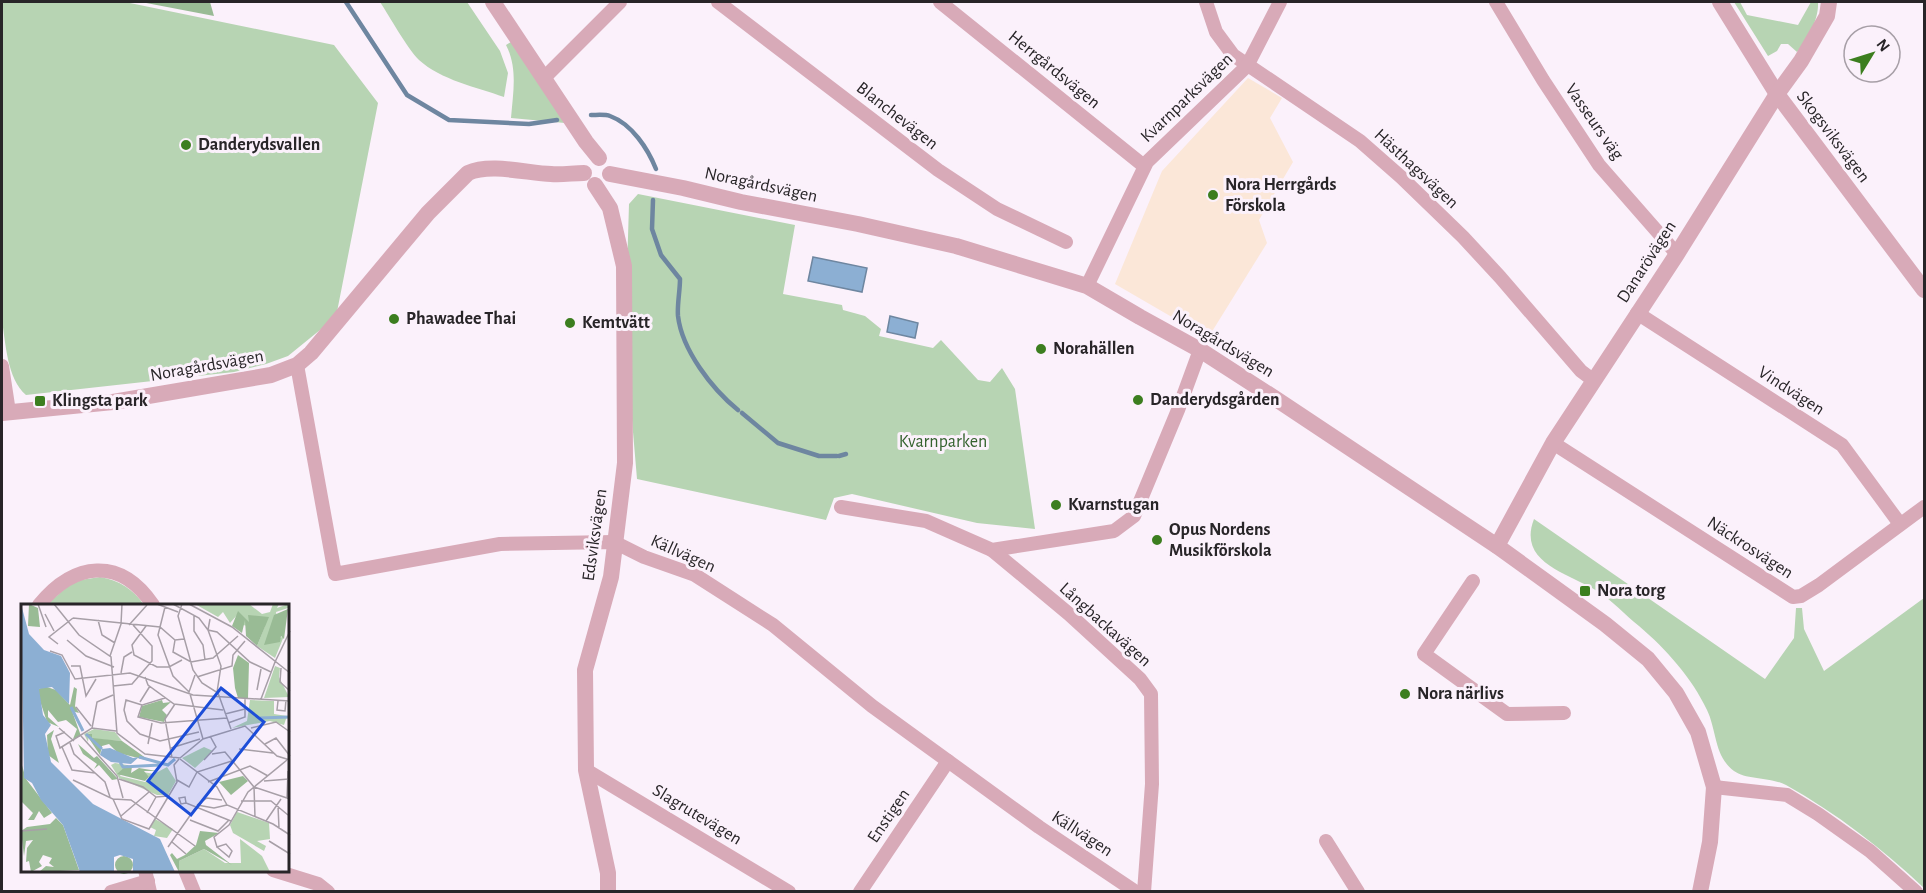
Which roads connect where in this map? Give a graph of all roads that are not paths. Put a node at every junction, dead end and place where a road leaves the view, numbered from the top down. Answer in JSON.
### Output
{"nodes":[{"id":1,"x":493,"y":2,"type":"edge"},
{"id":2,"x":620,"y":2,"type":"edge"},
{"id":3,"x":718,"y":2,"type":"edge"},
{"id":4,"x":940,"y":2,"type":"edge"},
{"id":5,"x":1206,"y":2,"type":"edge"},
{"id":6,"x":1280,"y":2,"type":"edge"},
{"id":7,"x":1496,"y":2,"type":"edge"},
{"id":8,"x":1720,"y":2,"type":"edge"},
{"id":9,"x":1829,"y":2,"type":"edge"},
{"id":10,"x":1247,"y":66,"type":"junction"},
{"id":11,"x":544,"y":78,"type":"junction"},
{"id":12,"x":1777,"y":94,"type":"junction"},
{"id":13,"x":599,"y":158,"type":"junction"},
{"id":14,"x":1144,"y":166,"type":"junction"},
{"id":15,"x":610,"y":174,"type":"junction"},
{"id":16,"x":590,"y":179,"type":"junction"},
{"id":17,"x":1066,"y":242,"type":"dead end"},
{"id":18,"x":1677,"y":254,"type":"junction"},
{"id":19,"x":1087,"y":286,"type":"junction"},
{"id":20,"x":1924,"y":290,"type":"edge"},
{"id":21,"x":1637,"y":313,"type":"junction"},
{"id":22,"x":1200,"y":350,"type":"junction"},
{"id":23,"x":297,"y":365,"type":"junction"},
{"id":24,"x":2,"y":366,"type":"edge"},
{"id":25,"x":1593,"y":380,"type":"junction"},
{"id":26,"x":5,"y":412,"type":"edge"},
{"id":27,"x":1553,"y":443,"type":"junction"},
{"id":28,"x":841,"y":507,"type":"dead end"},
{"id":29,"x":1924,"y":507,"type":"edge"},
{"id":30,"x":1900,"y":524,"type":"junction"},
{"id":31,"x":614,"y":542,"type":"junction"},
{"id":32,"x":1497,"y":546,"type":"junction"},
{"id":33,"x":992,"y":550,"type":"junction"},
{"id":34,"x":1473,"y":581,"type":"dead end"},
{"id":35,"x":40,"y":604,"type":"edge"},
{"id":36,"x":152,"y":604,"type":"edge"},
{"id":37,"x":1564,"y":713,"type":"dead end"},
{"id":38,"x":948,"y":760,"type":"junction"},
{"id":39,"x":586,"y":770,"type":"junction"},
{"id":40,"x":1714,"y":787,"type":"junction"},
{"id":41,"x":1326,"y":841,"type":"dead end"},
{"id":42,"x":186,"y":872,"type":"edge"},
{"id":43,"x":279,"y":872,"type":"edge"},
{"id":44,"x":148,"y":881,"type":"edge"},
{"id":45,"x":111,"y":891,"type":"edge"},
{"id":46,"x":194,"y":891,"type":"edge"},
{"id":47,"x":328,"y":891,"type":"edge"},
{"id":48,"x":608,"y":891,"type":"edge"},
{"id":49,"x":789,"y":891,"type":"edge"},
{"id":50,"x":860,"y":891,"type":"edge"},
{"id":51,"x":1136,"y":891,"type":"edge"},
{"id":52,"x":1144,"y":891,"type":"edge"},
{"id":53,"x":1358,"y":891,"type":"edge"},
{"id":54,"x":1700,"y":891,"type":"edge"},
{"id":55,"x":1916,"y":891,"type":"edge"}],
"edges":[{"from":1,"to":11,"type":"street"},
{"from":2,"to":11,"type":"street"},
{"from":3,"to":17,"type":"street","name":"Blanchevägen"},
{"from":4,"to":14,"type":"street","name":"Herrgårdsvägen"},
{"from":5,"to":10,"type":"street","name":"Hästhagsvägen"},
{"from":6,"to":10,"type":"street","name":"Kvarnparksvägen"},
{"from":7,"to":18,"type":"street","name":"Vasseurs väg"},
{"from":8,"to":12,"type":"street","name":"Skogsviksvägen"},
{"from":9,"to":12,"type":"street","name":"Danarövägen"},
{"from":10,"to":14,"type":"street","name":"Kvarnparksvägen"},
{"from":10,"to":25,"type":"street","name":"Hästhagsvägen"},
{"from":11,"to":13,"type":"street"},
{"from":12,"to":18,"type":"street","name":"Danarövägen"},
{"from":12,"to":20,"type":"street","name":"Skogsviksvägen"},
{"from":13,"to":15,"type":"street"},
{"from":13,"to":16,"type":"street"},
{"from":14,"to":19,"type":"street","name":"Kvarnparksvägen"},
{"from":15,"to":16,"type":"street"},
{"from":15,"to":19,"type":"street","name":"Noragårdsvägen"},
{"from":16,"to":23,"type":"street","name":"Noragårdsvägen"},
{"from":16,"to":31,"type":"street","name":"Edsviksvägen"},
{"from":18,"to":21,"type":"street","name":"Danarövägen"},
{"from":19,"to":22,"type":"street","name":"Noragårdsvägen"},
{"from":21,"to":25,"type":"street","name":"Danarövägen"},
{"from":21,"to":30,"type":"street","name":"Vindvägen"},
{"from":22,"to":32,"type":"street","name":"Noragårdsvägen"},
{"from":22,"to":33,"type":"street"},
{"from":23,"to":26,"type":"street","name":"Noragårdsvägen"},
{"from":23,"to":31,"type":"street","name":"Källvägen"},
{"from":24,"to":26,"type":"street"},
{"from":25,"to":27,"type":"street","name":"Danarövägen"},
{"from":27,"to":30,"type":"street","name":"Näckrosvägen"},
{"from":27,"to":32,"type":"street","name":"Danarövägen"},
{"from":28,"to":33,"type":"street","name":"Långbackavägen"},
{"from":29,"to":30,"type":"street","name":"Näckrosvägen"},
{"from":31,"to":38,"type":"street","name":"Källvägen"},
{"from":31,"to":39,"type":"street","name":"Edsviksvägen"},
{"from":32,"to":40,"type":"street","name":"Noragårdsvägen"},
{"from":33,"to":52,"type":"street","name":"Långbackavägen"},
{"from":34,"to":37,"type":"street"},
{"from":35,"to":36,"type":"street"},
{"from":38,"to":50,"type":"street","name":"Enstigen"},
{"from":38,"to":51,"type":"street","name":"Källvägen"},
{"from":39,"to":48,"type":"street","name":"Edsviksvägen"},
{"from":39,"to":49,"type":"street","name":"Slagrutevägen"},
{"from":40,"to":54,"type":"street","name":"Noragårdsvägen"},
{"from":40,"to":55,"type":"street"},
{"from":41,"to":53,"type":"street"},
{"from":42,"to":46,"type":"street"},
{"from":43,"to":47,"type":"street"},
{"from":44,"to":45,"type":"street"}]}
